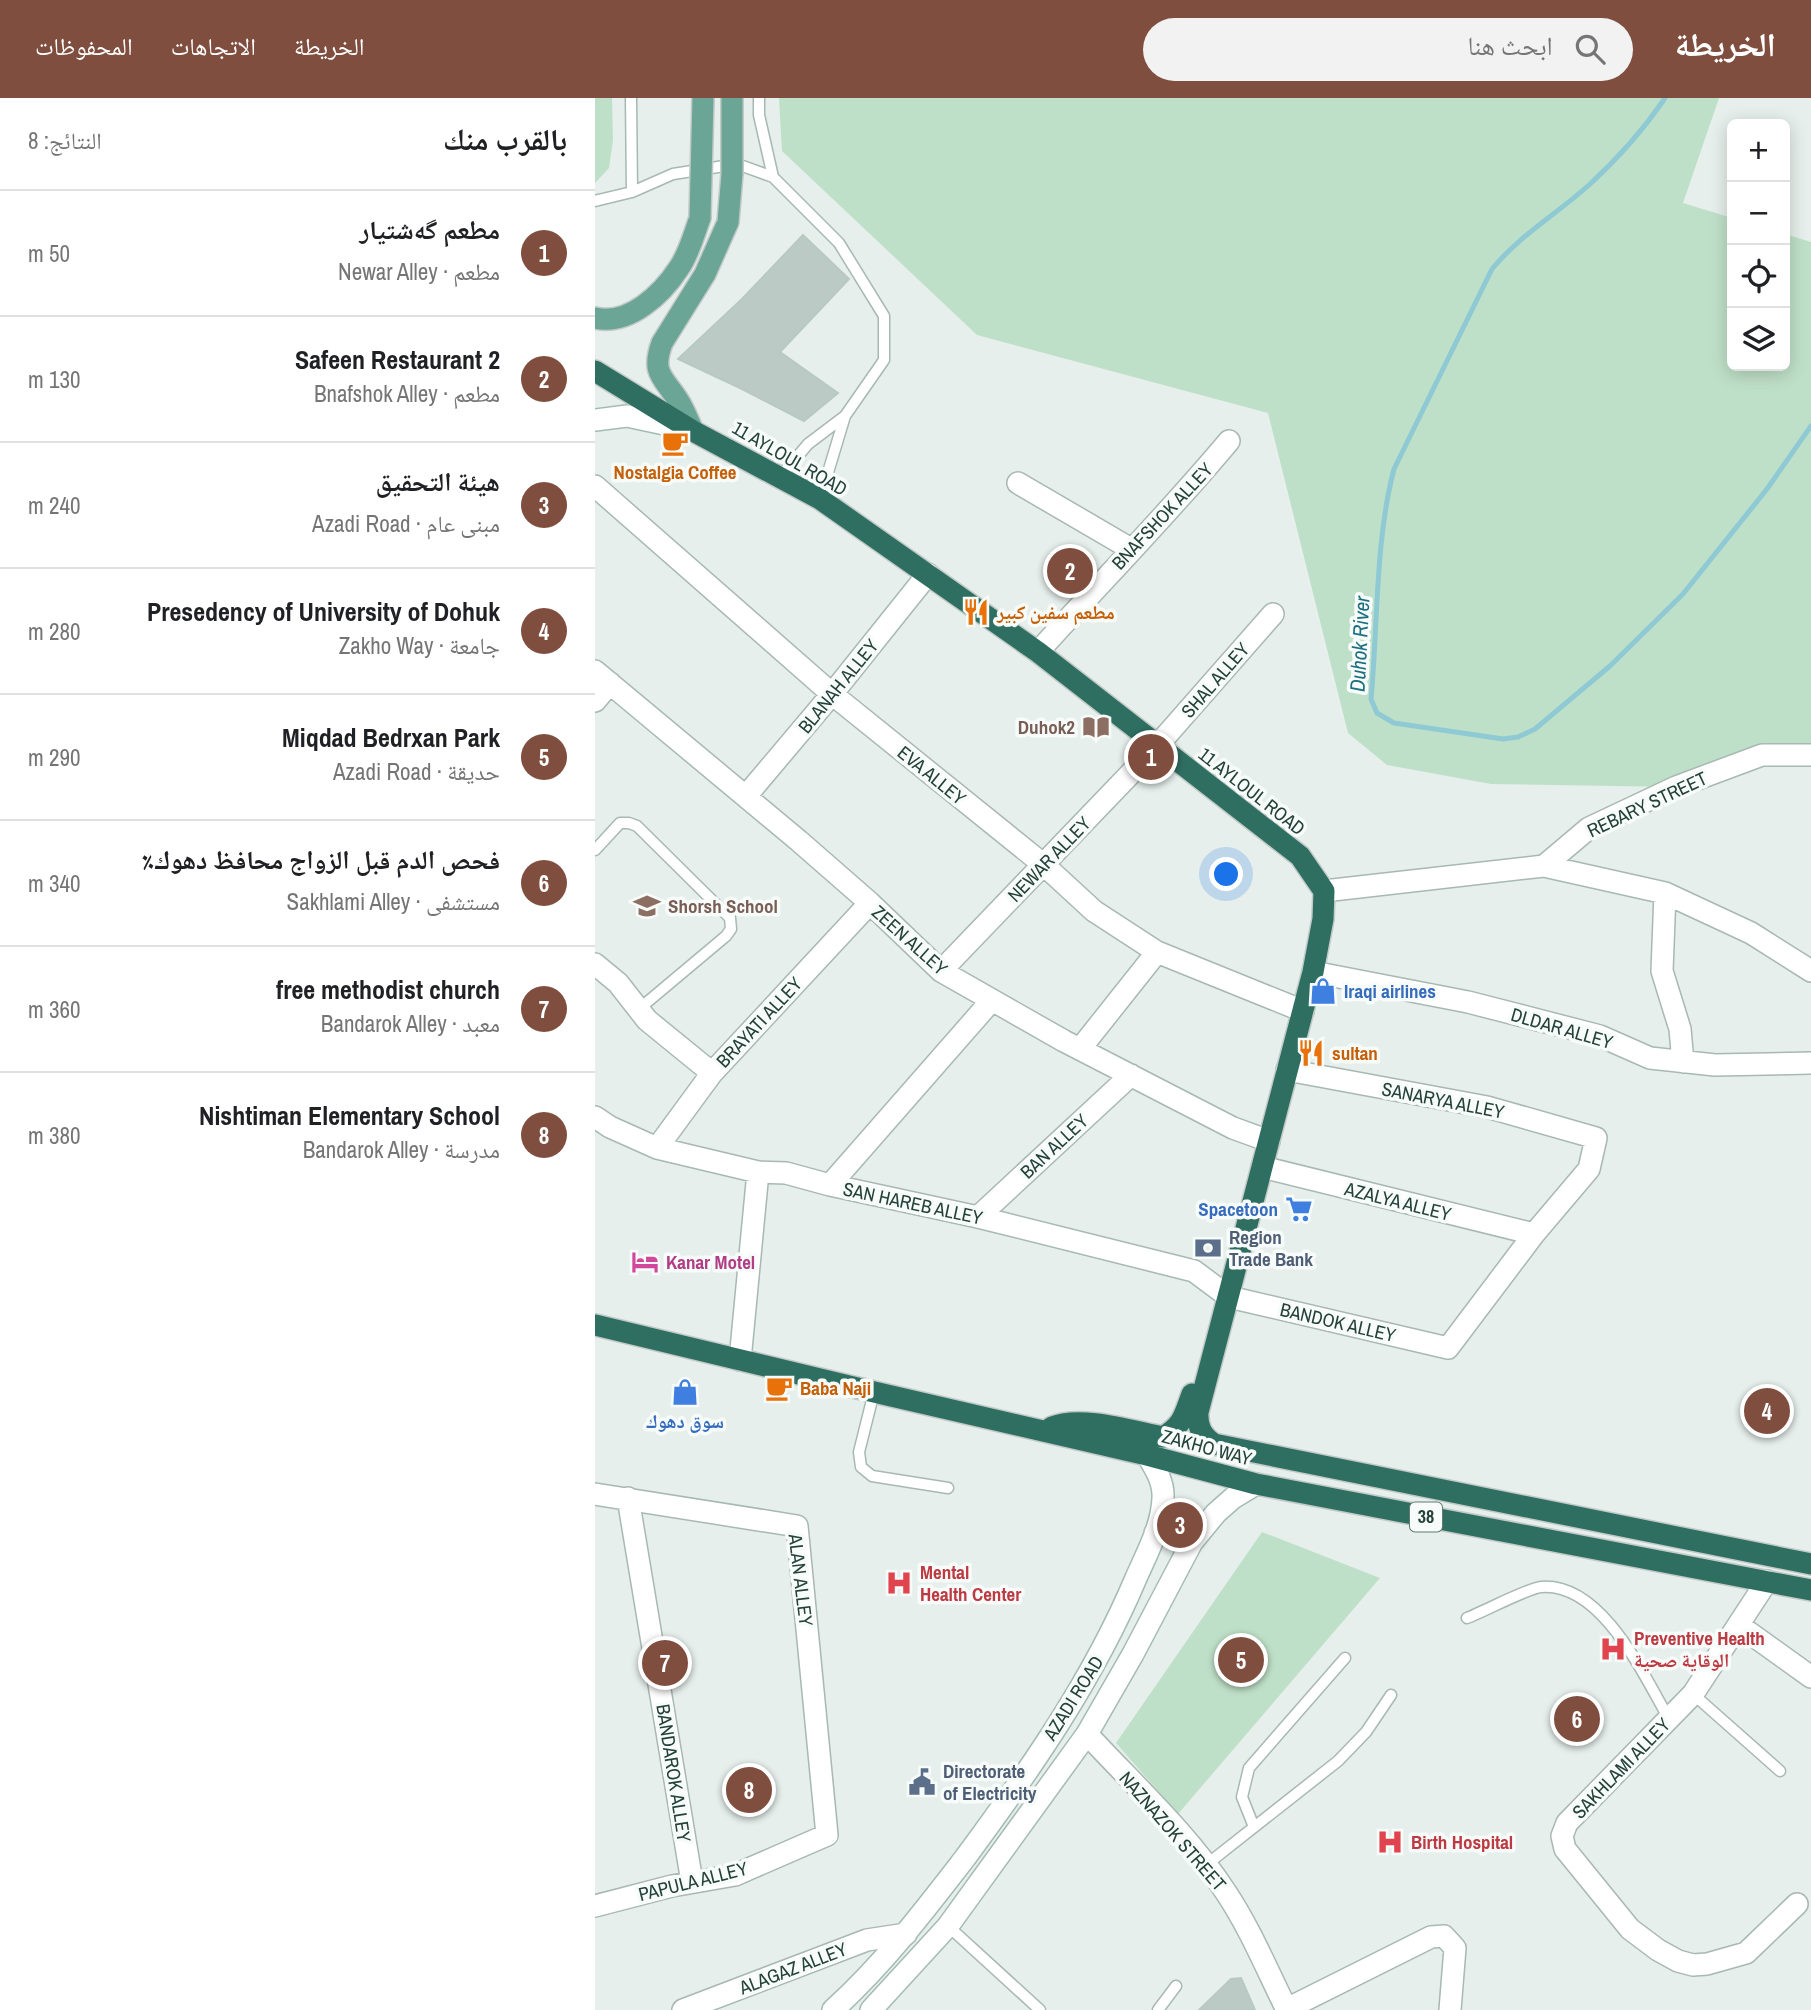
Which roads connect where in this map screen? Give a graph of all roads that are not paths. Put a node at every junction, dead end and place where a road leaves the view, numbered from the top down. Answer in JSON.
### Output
{"nodes":[{"id":1,"x":631,"y":98,"type":"edge"},
{"id":2,"x":703,"y":98,"type":"edge"},
{"id":3,"x":732,"y":98,"type":"edge"},
{"id":4,"x":759,"y":98,"type":"edge"},
{"id":5,"x":773,"y":177,"type":"junction"},
{"id":6,"x":632,"y":192,"type":"junction"},
{"id":7,"x":595,"y":201,"type":"edge"},
{"id":8,"x":595,"y":318,"type":"edge"},
{"id":9,"x":595,"y":371,"type":"edge"},
{"id":10,"x":845,"y":416,"type":"junction"},
{"id":11,"x":595,"y":419,"type":"edge"},
{"id":12,"x":693,"y":430,"type":"junction"},
{"id":13,"x":1229,"y":441,"type":"dead end"},
{"id":14,"x":781,"y":476,"type":"junction"},
{"id":15,"x":1018,"y":483,"type":"dead end"},
{"id":16,"x":595,"y":486,"type":"edge"},
{"id":17,"x":820,"y":499,"type":"junction"},
{"id":18,"x":1131,"y":549,"type":"junction"},
{"id":19,"x":928,"y":575,"type":"junction"},
{"id":20,"x":1273,"y":614,"type":"dead end"},
{"id":21,"x":1038,"y":652,"type":"junction"},
{"id":22,"x":602,"y":677,"type":"edge"},
{"id":23,"x":832,"y":694,"type":"junction"},
{"id":24,"x":595,"y":701,"type":"edge"},
{"id":25,"x":1157,"y":746,"type":"junction"},
{"id":26,"x":1811,"y":755,"type":"edge"},
{"id":27,"x":746,"y":796,"type":"junction"},
{"id":28,"x":595,"y":850,"type":"edge"},
{"id":29,"x":1044,"y":865,"type":"junction"},
{"id":30,"x":1544,"y":866,"type":"junction"},
{"id":31,"x":1324,"y":891,"type":"junction"},
{"id":32,"x":1665,"y":893,"type":"junction"},
{"id":33,"x":870,"y":903,"type":"junction"},
{"id":34,"x":1157,"y":952,"type":"junction"},
{"id":35,"x":595,"y":964,"type":"edge"},
{"id":36,"x":941,"y":971,"type":"junction"},
{"id":37,"x":1811,"y":971,"type":"edge"},
{"id":38,"x":1313,"y":972,"type":"junction"},
{"id":39,"x":992,"y":1000,"type":"junction"},
{"id":40,"x":639,"y":1009,"type":"junction"},
{"id":41,"x":1303,"y":1011,"type":"junction"},
{"id":42,"x":1080,"y":1049,"type":"junction"},
{"id":43,"x":1683,"y":1062,"type":"junction"},
{"id":44,"x":1811,"y":1063,"type":"edge"},
{"id":45,"x":1287,"y":1070,"type":"junction"},
{"id":46,"x":712,"y":1073,"type":"junction"},
{"id":47,"x":1131,"y":1074,"type":"junction"},
{"id":48,"x":595,"y":1117,"type":"edge"},
{"id":49,"x":1269,"y":1141,"type":"junction"},
{"id":50,"x":657,"y":1148,"type":"junction"},
{"id":51,"x":1262,"y":1167,"type":"junction"},
{"id":52,"x":758,"y":1172,"type":"junction"},
{"id":53,"x":830,"y":1185,"type":"junction"},
{"id":54,"x":978,"y":1217,"type":"junction"},
{"id":55,"x":1534,"y":1234,"type":"junction"},
{"id":56,"x":1229,"y":1297,"type":"junction"},
{"id":57,"x":595,"y":1325,"type":"edge"},
{"id":58,"x":1213,"y":1354,"type":"junction"},
{"id":59,"x":740,"y":1360,"type":"junction"},
{"id":60,"x":874,"y":1392,"type":"junction"},
{"id":61,"x":1044,"y":1431,"type":"junction"},
{"id":62,"x":1147,"y":1454,"type":"junction"},
{"id":63,"x":1256,"y":1484,"type":"junction"},
{"id":64,"x":948,"y":1488,"type":"dead end"},
{"id":65,"x":595,"y":1494,"type":"edge"},
{"id":66,"x":628,"y":1498,"type":"junction"},
{"id":67,"x":1156,"y":1533,"type":"junction"},
{"id":68,"x":1192,"y":1542,"type":"junction"},
{"id":69,"x":1811,"y":1564,"type":"edge"},
{"id":70,"x":1767,"y":1581,"type":"junction"},
{"id":71,"x":1811,"y":1590,"type":"edge"},
{"id":72,"x":1467,"y":1618,"type":"dead end"},
{"id":73,"x":1740,"y":1626,"type":"junction"},
{"id":74,"x":1345,"y":1658,"type":"dead end"},
{"id":75,"x":1811,"y":1677,"type":"edge"},
{"id":76,"x":1391,"y":1695,"type":"dead end"},
{"id":77,"x":1693,"y":1695,"type":"junction"},
{"id":78,"x":1669,"y":1719,"type":"junction"},
{"id":79,"x":1087,"y":1734,"type":"junction"},
{"id":80,"x":1780,"y":1771,"type":"dead end"},
{"id":81,"x":1254,"y":1827,"type":"junction"},
{"id":82,"x":827,"y":1835,"type":"joint"},
{"id":83,"x":1206,"y":1865,"type":"junction"},
{"id":84,"x":692,"y":1882,"type":"junction"},
{"id":85,"x":1797,"y":1904,"type":"dead end"},
{"id":86,"x":595,"y":1906,"type":"edge"},
{"id":87,"x":948,"y":1926,"type":"junction"},
{"id":88,"x":906,"y":1934,"type":"junction"},
{"id":89,"x":1176,"y":1986,"type":"dead end"},
{"id":90,"x":683,"y":2010,"type":"edge"},
{"id":91,"x":833,"y":2010,"type":"edge"},
{"id":92,"x":870,"y":2010,"type":"edge"},
{"id":93,"x":1040,"y":2010,"type":"edge"},
{"id":94,"x":1158,"y":2010,"type":"edge"},
{"id":95,"x":1287,"y":2010,"type":"edge"},
{"id":96,"x":1450,"y":2010,"type":"edge"}],
"edges":[{"from":1,"to":6,"type":"lane"},
{"from":2,"to":8,"type":"main road","bridge":true},
{"from":3,"to":12,"type":"main road","bridge":true},
{"from":4,"to":5,"type":"lane"},
{"from":5,"to":6,"type":"lane"},
{"from":5,"to":10,"type":"lane"},
{"from":6,"to":7,"type":"lane"},
{"from":9,"to":12,"type":"highway","name":"11 AYLOUL ROAD"},
{"from":10,"to":14,"type":"lane"},
{"from":10,"to":17,"type":"lane"},
{"from":11,"to":12,"type":"street"},
{"from":12,"to":14,"type":"highway","name":"11 AYLOUL ROAD"},
{"from":13,"to":18,"type":"street","name":"BNAFSHOK ALLEY"},
{"from":14,"to":17,"type":"highway","name":"11 AYLOUL ROAD"},
{"from":15,"to":18,"type":"street"},
{"from":16,"to":23,"type":"street","name":"EVA ALLEY"},
{"from":17,"to":19,"type":"highway","name":"11 AYLOUL ROAD"},
{"from":18,"to":21,"type":"street","name":"BNAFSHOK ALLEY"},
{"from":19,"to":21,"type":"highway","name":"11 AYLOUL ROAD"},
{"from":19,"to":23,"type":"street","name":"BLANAH ALLEY"},
{"from":20,"to":25,"type":"street","name":"SHAL ALLEY"},
{"from":21,"to":25,"type":"highway","name":"11 AYLOUL ROAD"},
{"from":22,"to":24,"type":"street"},
{"from":22,"to":27,"type":"street","name":"ZEEN ALLEY"},
{"from":23,"to":27,"type":"street","name":"BLANAH ALLEY"},
{"from":23,"to":29,"type":"street","name":"EVA ALLEY"},
{"from":25,"to":29,"type":"street","name":"NEWAR ALLEY"},
{"from":25,"to":31,"type":"highway","name":"11 AYLOUL ROAD"},
{"from":26,"to":30,"type":"street","name":"REBARY STREET"},
{"from":27,"to":33,"type":"street","name":"ZEEN ALLEY"},
{"from":28,"to":40,"type":"lane"},
{"from":29,"to":34,"type":"street","name":"EVA ALLEY"},
{"from":29,"to":36,"type":"street","name":"NEWAR ALLEY"},
{"from":30,"to":31,"type":"street"},
{"from":30,"to":32,"type":"street"},
{"from":31,"to":38,"type":"highway"},
{"from":32,"to":37,"type":"street"},
{"from":32,"to":43,"type":"street"},
{"from":33,"to":36,"type":"street","name":"ZEEN ALLEY"},
{"from":33,"to":46,"type":"street","name":"BRAYATI ALLEY"},
{"from":34,"to":41,"type":"street","name":"EVA ALLEY"},
{"from":34,"to":42,"type":"street"},
{"from":35,"to":40,"type":"street"},
{"from":36,"to":39,"type":"street","name":"ZEEN ALLEY"},
{"from":38,"to":41,"type":"highway"},
{"from":38,"to":43,"type":"street","name":"DLDAR ALLEY"},
{"from":39,"to":42,"type":"street","name":"ZEEN ALLEY"},
{"from":39,"to":53,"type":"street"},
{"from":40,"to":46,"type":"street"},
{"from":41,"to":45,"type":"highway"},
{"from":42,"to":47,"type":"street","name":"ZEEN ALLEY"},
{"from":43,"to":44,"type":"street","name":"DLDAR ALLEY"},
{"from":45,"to":49,"type":"highway"},
{"from":45,"to":55,"type":"street","name":"SANARYA ALLEY"},
{"from":46,"to":50,"type":"street","name":"BRAYATI ALLEY"},
{"from":47,"to":49,"type":"street","name":"ZEEN ALLEY"},
{"from":47,"to":54,"type":"street","name":"BAN ALLEY"},
{"from":48,"to":50,"type":"street","name":"SAN HAREB ALLEY"},
{"from":49,"to":51,"type":"highway"},
{"from":50,"to":52,"type":"street","name":"SAN HAREB ALLEY"},
{"from":51,"to":55,"type":"street","name":"AZALYA ALLEY"},
{"from":51,"to":56,"type":"highway"},
{"from":52,"to":53,"type":"street","name":"SAN HAREB ALLEY"},
{"from":52,"to":59,"type":"street"},
{"from":53,"to":54,"type":"street","name":"SAN HAREB ALLEY"},
{"from":54,"to":56,"type":"street","name":"SAN HAREB ALLEY"},
{"from":55,"to":56,"type":"street","name":"BANDOK ALLEY"},
{"from":56,"to":58,"type":"highway"},
{"from":57,"to":59,"type":"highway","name":"ZAKHO WAY"},
{"from":58,"to":61,"type":"highway"},
{"from":58,"to":69,"type":"highway","name":"ZAKHO WAY","number":"38"},
{"from":59,"to":60,"type":"highway","name":"ZAKHO WAY"},
{"from":60,"to":61,"type":"highway","name":"ZAKHO WAY"},
{"from":60,"to":64,"type":"lane"},
{"from":61,"to":62,"type":"highway","name":"ZAKHO WAY","number":"38"},
{"from":62,"to":63,"type":"highway","name":"ZAKHO WAY","number":"38"},
{"from":62,"to":67,"type":"street","name":"AZADI ROAD"},
{"from":63,"to":68,"type":"street","name":"AZADI ROAD"},
{"from":63,"to":70,"type":"highway","name":"ZAKHO WAY","number":"38"},
{"from":65,"to":66,"type":"street","name":"ALAN ALLEY"},
{"from":66,"to":82,"type":"street","name":"ALAN ALLEY"},
{"from":66,"to":84,"type":"street","name":"BANDAROK ALLEY"},
{"from":67,"to":68,"type":"street"},
{"from":67,"to":88,"type":"street","name":"AZADI ROAD"},
{"from":68,"to":79,"type":"street","name":"AZADI ROAD"},
{"from":70,"to":71,"type":"highway","name":"ZAKHO WAY","number":"38"},
{"from":70,"to":73,"type":"street","name":"SAKHLAMI ALLEY"},
{"from":72,"to":78,"type":"lane"},
{"from":73,"to":75,"type":"street"},
{"from":73,"to":77,"type":"street","name":"SAKHLAMI ALLEY"},
{"from":74,"to":81,"type":"lane"},
{"from":76,"to":81,"type":"lane"},
{"from":77,"to":78,"type":"street","name":"SAKHLAMI ALLEY"},
{"from":77,"to":80,"type":"lane"},
{"from":78,"to":85,"type":"street","name":"SAKHLAMI ALLEY"},
{"from":79,"to":83,"type":"street","name":"NAZNAZOK STREET"},
{"from":79,"to":87,"type":"street","name":"AZADI ROAD"},
{"from":81,"to":83,"type":"lane"},
{"from":82,"to":84,"type":"street","name":"PAPULA ALLEY"},
{"from":83,"to":95,"type":"street","name":"NAZNAZOK STREET"},
{"from":84,"to":86,"type":"street","name":"PAPULA ALLEY"},
{"from":87,"to":92,"type":"street","name":"AZADI ROAD"},
{"from":87,"to":93,"type":"lane"},
{"from":88,"to":90,"type":"street","name":"ALAGAZ ALLEY"},
{"from":88,"to":91,"type":"street","name":"AZADI ROAD"},
{"from":89,"to":94,"type":"lane"},
{"from":95,"to":96,"type":"street"}]}
